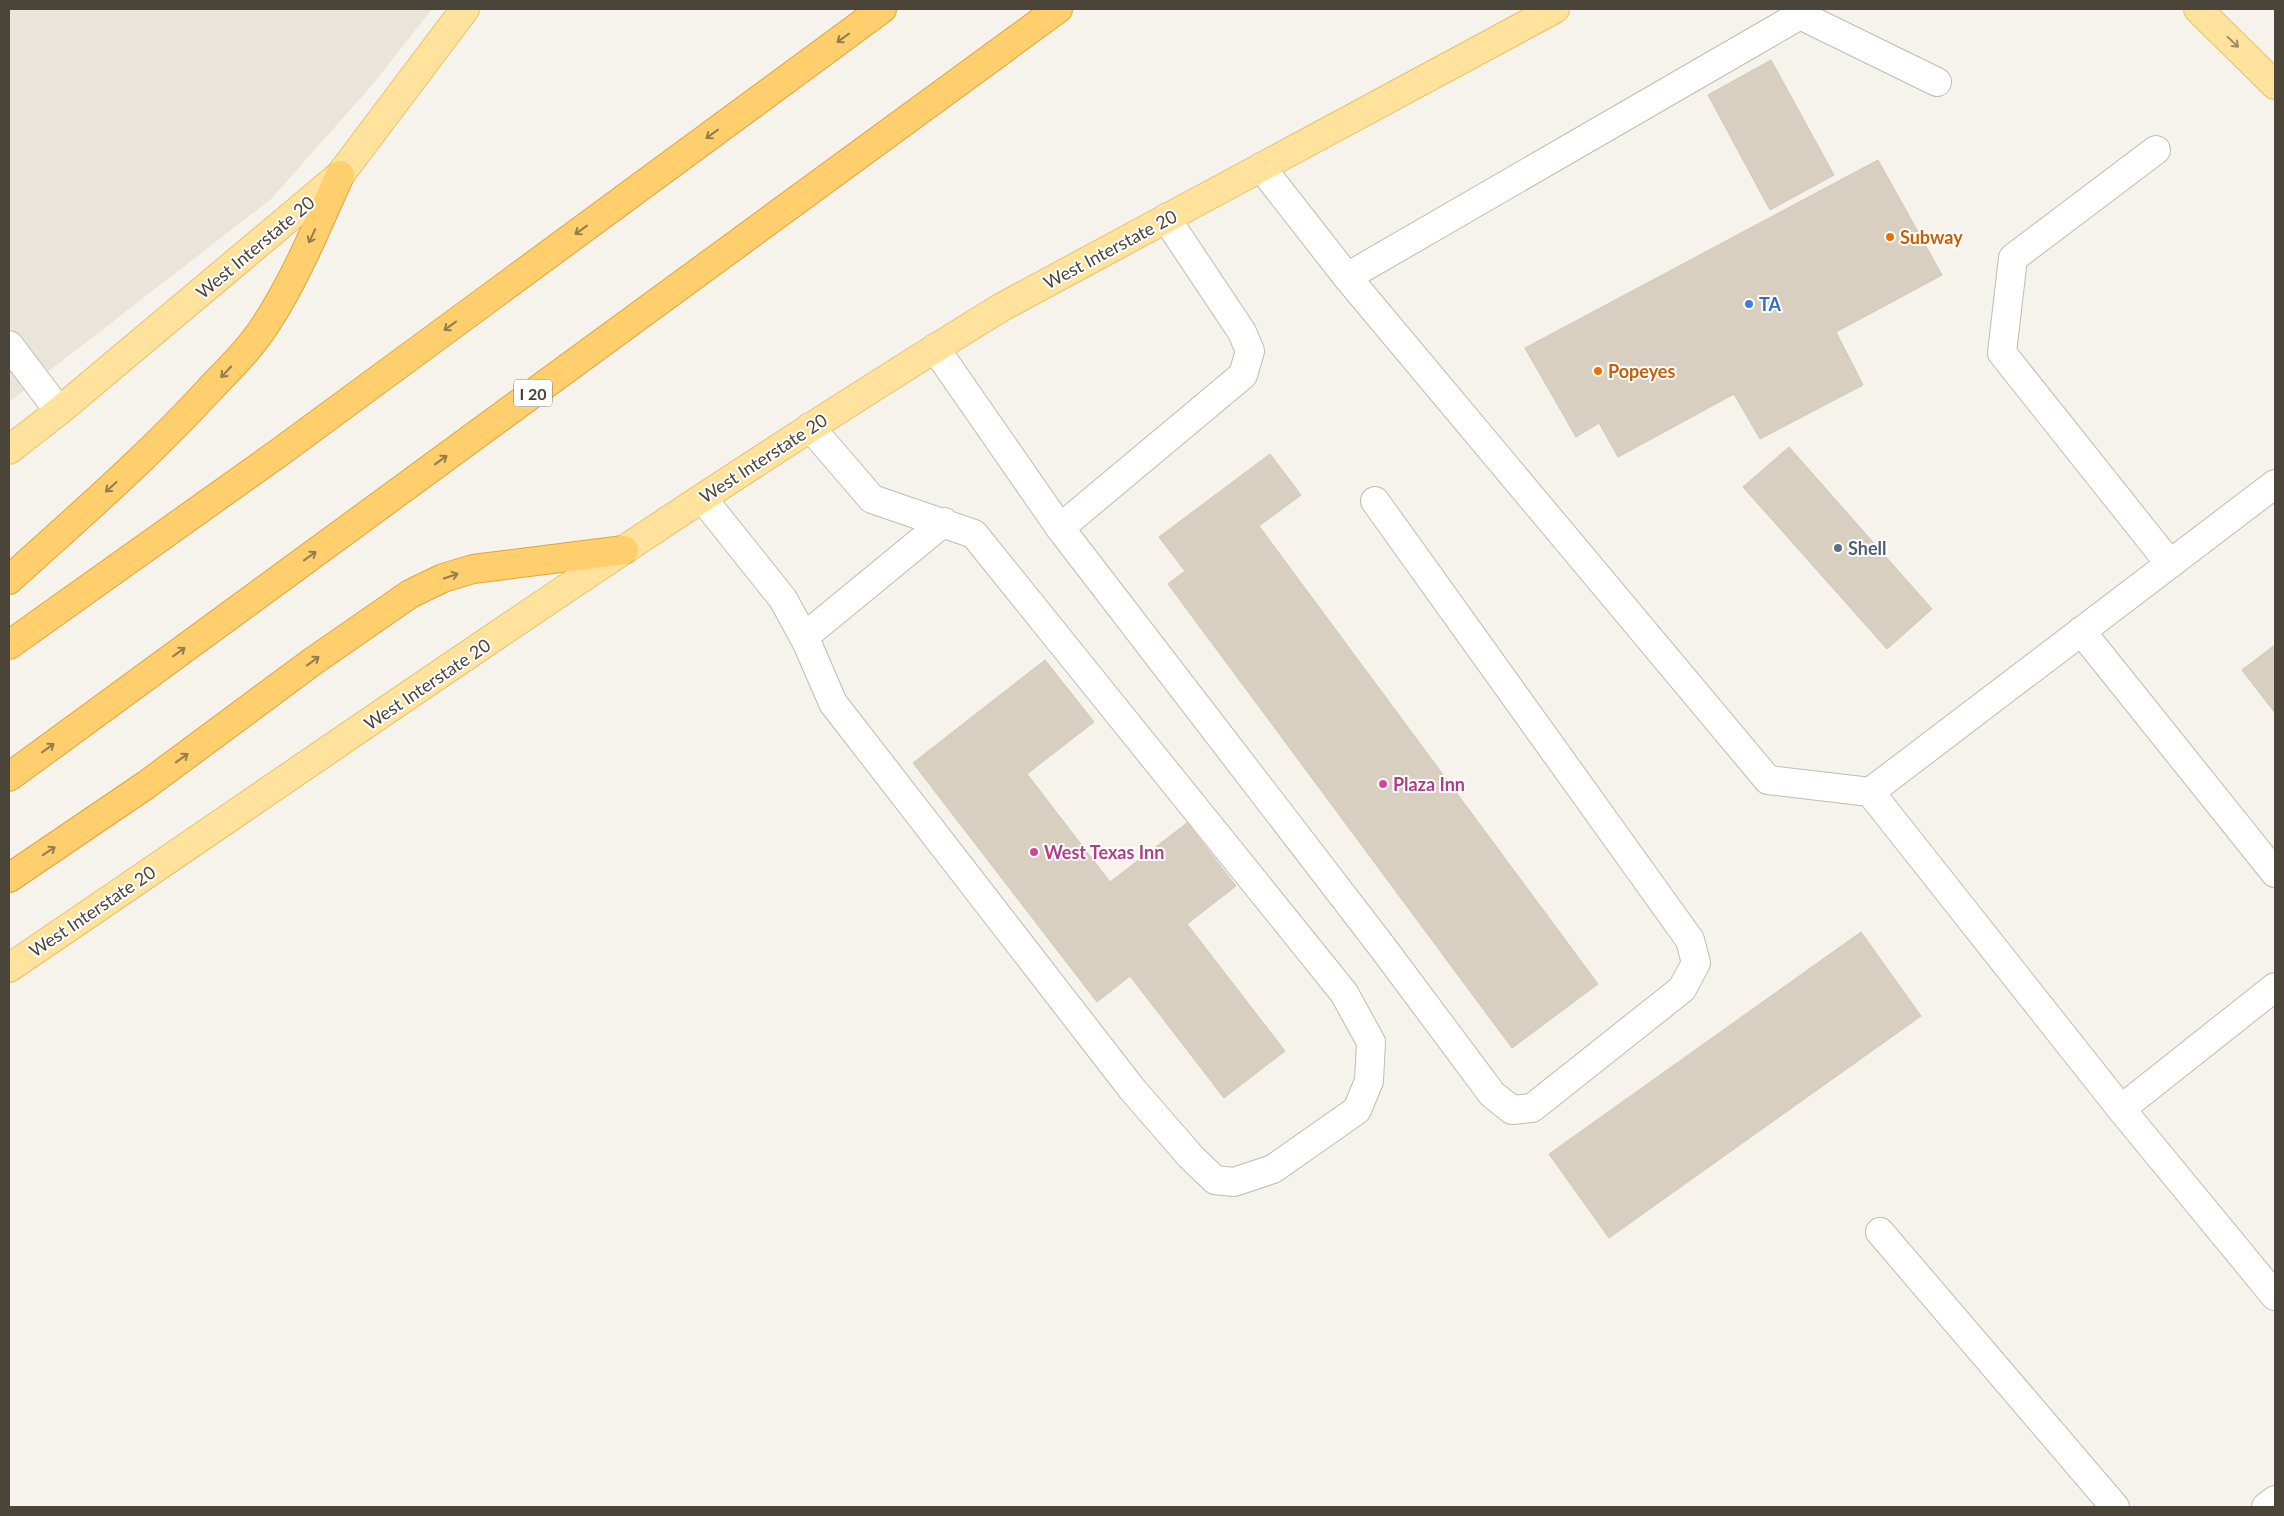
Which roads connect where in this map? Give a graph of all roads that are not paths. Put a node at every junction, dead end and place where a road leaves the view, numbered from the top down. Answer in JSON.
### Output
{"nodes":[{"id":1,"x":465,"y":9,"type":"edge"},
{"id":2,"x":882,"y":9,"type":"edge"},
{"id":3,"x":1058,"y":9,"type":"edge"},
{"id":4,"x":1555,"y":9,"type":"edge"},
{"id":5,"x":2198,"y":9,"type":"edge"},
{"id":6,"x":1799,"y":12,"type":"edge"},
{"id":7,"x":1937,"y":82,"type":"dead end"},
{"id":8,"x":2275,"y":85,"type":"edge"},
{"id":9,"x":2156,"y":150,"type":"dead end"},
{"id":10,"x":1261,"y":167,"type":"junction"},
{"id":11,"x":340,"y":176,"type":"junction"},
{"id":12,"x":1166,"y":218,"type":"junction"},
{"id":13,"x":1347,"y":278,"type":"junction"},
{"id":14,"x":9,"y":345,"type":"edge"},
{"id":15,"x":935,"y":348,"type":"junction"},
{"id":16,"x":58,"y":411,"type":"junction"},
{"id":17,"x":810,"y":427,"type":"junction"},
{"id":18,"x":9,"y":450,"type":"edge"},
{"id":19,"x":2275,"y":484,"type":"edge"},
{"id":20,"x":703,"y":499,"type":"junction"},
{"id":21,"x":1375,"y":501,"type":"dead end"},
{"id":22,"x":944,"y":522,"type":"junction"},
{"id":23,"x":1060,"y":528,"type":"junction"},
{"id":24,"x":624,"y":550,"type":"junction"},
{"id":25,"x":2170,"y":564,"type":"junction"},
{"id":26,"x":9,"y":580,"type":"edge"},
{"id":27,"x":2081,"y":631,"type":"junction"},
{"id":28,"x":804,"y":637,"type":"junction"},
{"id":29,"x":9,"y":645,"type":"edge"},
{"id":30,"x":9,"y":777,"type":"edge"},
{"id":31,"x":1870,"y":792,"type":"junction"},
{"id":32,"x":2275,"y":874,"type":"edge"},
{"id":33,"x":9,"y":878,"type":"edge"},
{"id":34,"x":9,"y":968,"type":"edge"},
{"id":35,"x":2275,"y":987,"type":"edge"},
{"id":36,"x":2122,"y":1110,"type":"junction"},
{"id":37,"x":1880,"y":1232,"type":"dead end"},
{"id":38,"x":2275,"y":1296,"type":"edge"},
{"id":39,"x":2275,"y":1500,"type":"edge"},
{"id":40,"x":2115,"y":1507,"type":"edge"},
{"id":41,"x":2266,"y":1507,"type":"edge"}],
"edges":[{"from":1,"to":11,"type":"main road","name":"West Interstate 20"},
{"from":2,"to":29,"type":"highway","one_way":true},
{"from":30,"to":3,"type":"highway","number":"I 20","one_way":true},
{"from":4,"to":10,"type":"main road","name":"West Interstate 20"},
{"from":5,"to":8,"type":"main road","one_way":true},
{"from":6,"to":7,"type":"street"},
{"from":6,"to":13,"type":"street"},
{"from":9,"to":25,"type":"street"},
{"from":10,"to":12,"type":"main road","name":"West Interstate 20"},
{"from":10,"to":13,"type":"street"},
{"from":11,"to":16,"type":"main road","name":"West Interstate 20"},
{"from":11,"to":26,"type":"highway","one_way":true},
{"from":12,"to":15,"type":"main road","name":"West Interstate 20"},
{"from":12,"to":23,"type":"street"},
{"from":13,"to":31,"type":"street"},
{"from":14,"to":16,"type":"street"},
{"from":15,"to":17,"type":"main road","name":"West Interstate 20"},
{"from":15,"to":23,"type":"street"},
{"from":16,"to":18,"type":"main road","name":"West Interstate 20"},
{"from":17,"to":20,"type":"main road","name":"West Interstate 20"},
{"from":17,"to":22,"type":"street"},
{"from":19,"to":25,"type":"street"},
{"from":20,"to":24,"type":"main road","name":"West Interstate 20"},
{"from":20,"to":28,"type":"street"},
{"from":21,"to":23,"type":"street"},
{"from":22,"to":28,"type":"street"},
{"from":22,"to":28,"type":"street"},
{"from":33,"to":24,"type":"highway","one_way":true},
{"from":24,"to":34,"type":"main road","name":"West Interstate 20"},
{"from":25,"to":27,"type":"street"},
{"from":27,"to":31,"type":"street"},
{"from":27,"to":32,"type":"street"},
{"from":31,"to":36,"type":"street"},
{"from":35,"to":36,"type":"street"},
{"from":36,"to":38,"type":"street"},
{"from":37,"to":40,"type":"street"},
{"from":39,"to":41,"type":"street"}]}
